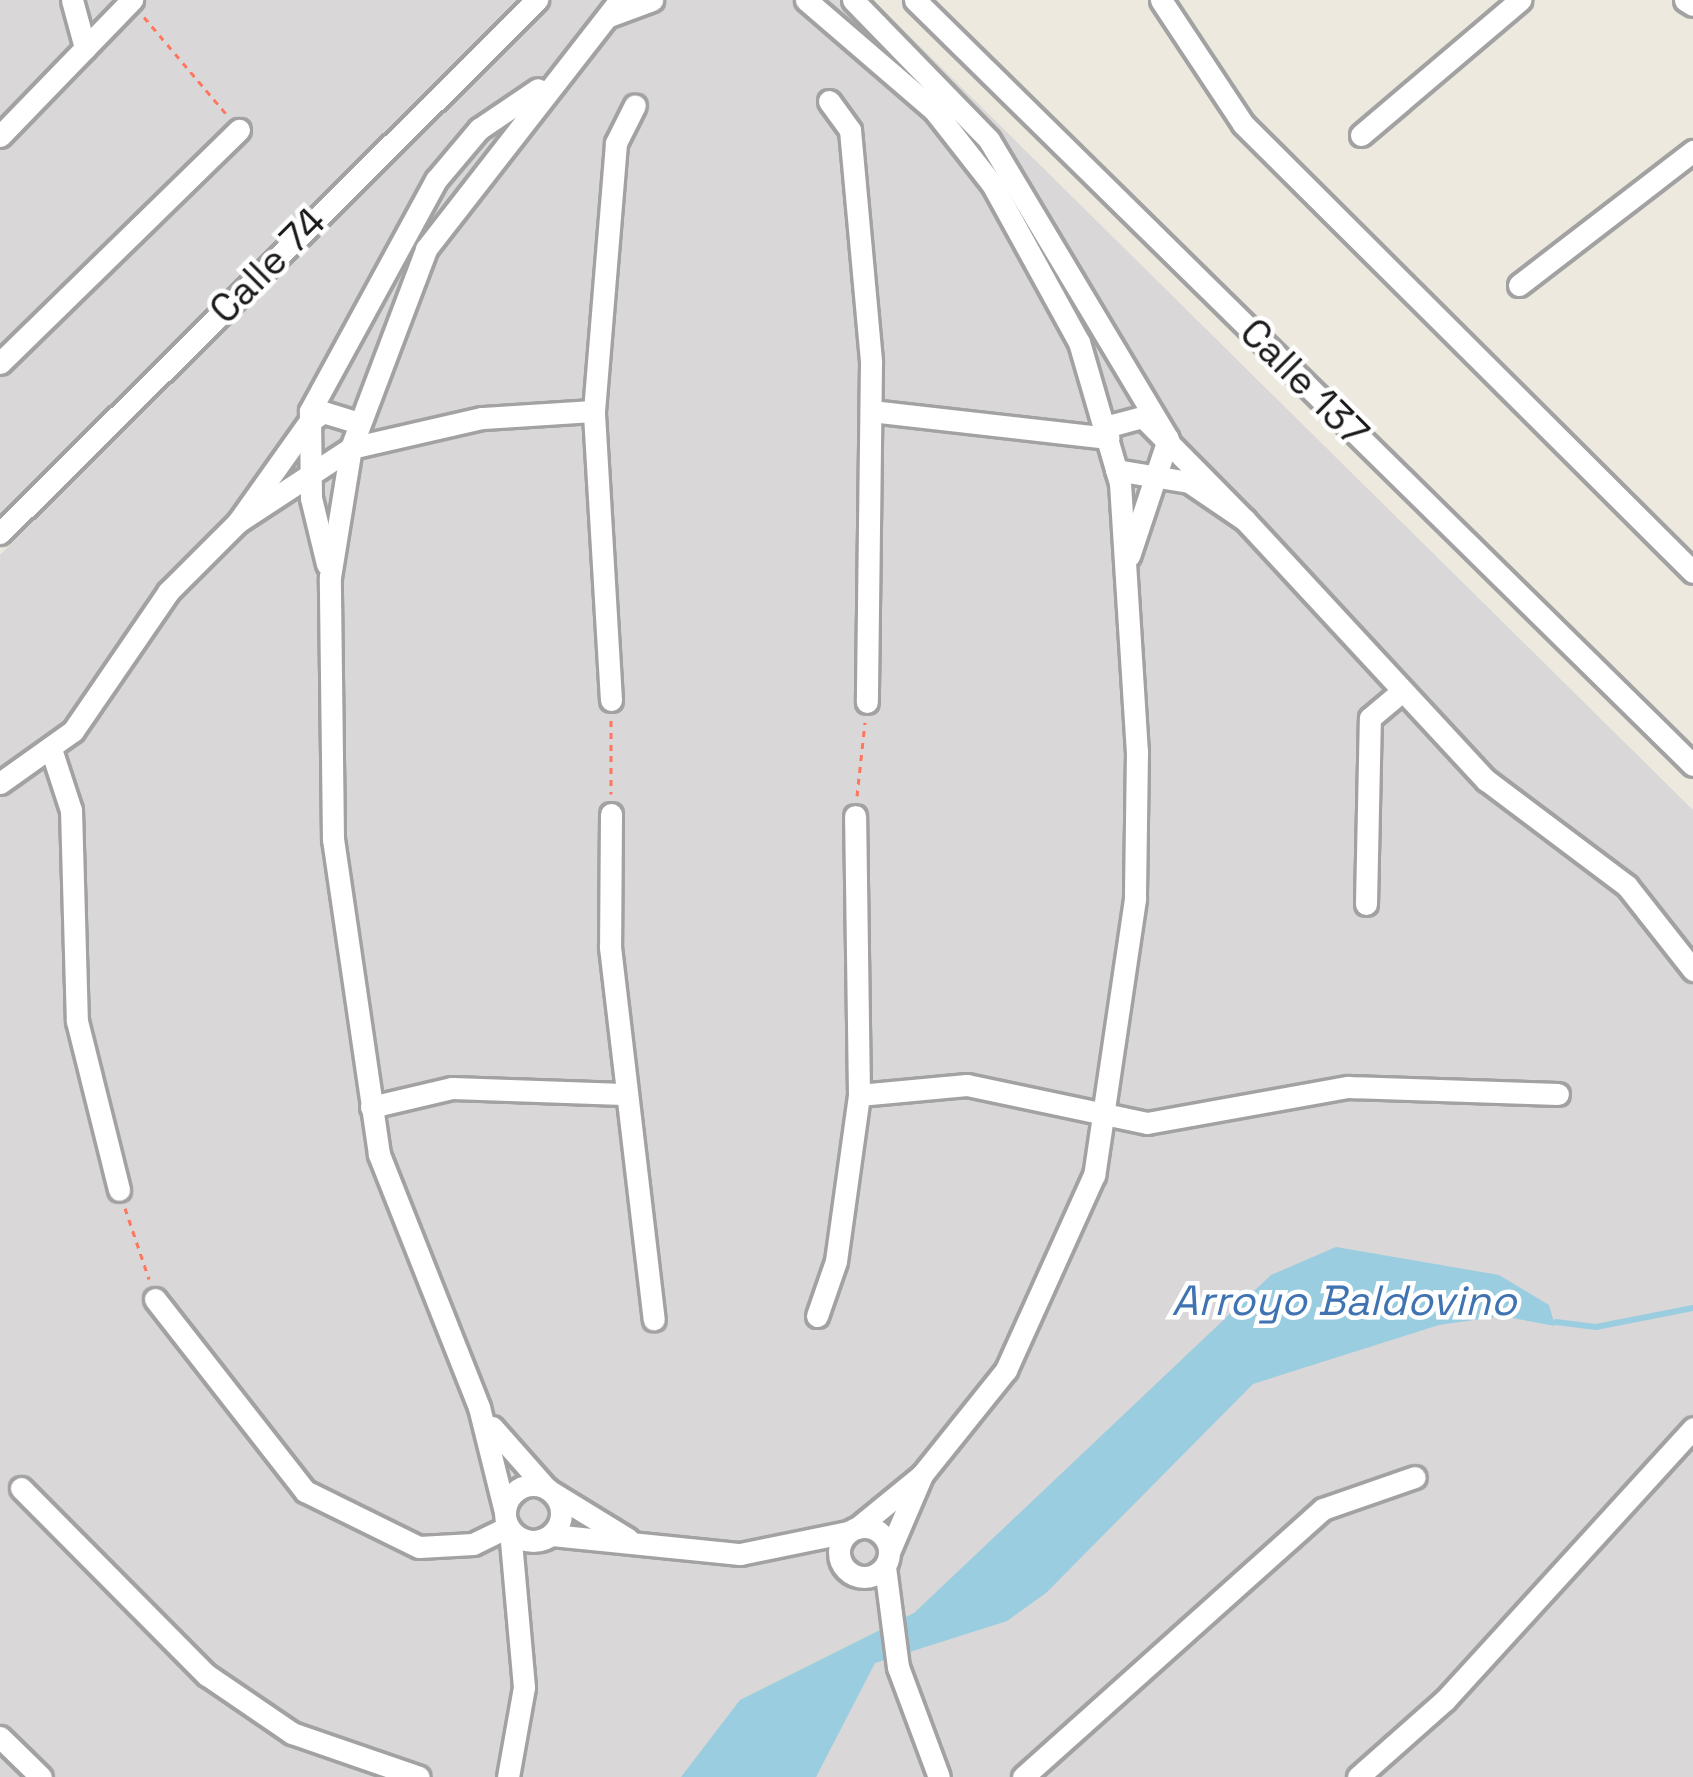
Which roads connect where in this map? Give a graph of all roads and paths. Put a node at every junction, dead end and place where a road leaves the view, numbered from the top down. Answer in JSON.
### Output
{"nodes":[{"id":1,"x":72,"y":0,"type":"edge"},
{"id":2,"x":537,"y":0,"type":"edge"},
{"id":3,"x":652,"y":0,"type":"edge"},
{"id":4,"x":806,"y":0,"type":"edge"},
{"id":5,"x":854,"y":0,"type":"edge"},
{"id":6,"x":915,"y":0,"type":"edge"},
{"id":7,"x":1160,"y":0,"type":"edge"},
{"id":8,"x":1520,"y":0,"type":"edge"},
{"id":9,"x":1685,"y":0,"type":"edge"},
{"id":10,"x":132,"y":1,"type":"edge"},
{"id":11,"x":1693,"y":5,"type":"edge"},
{"id":12,"x":614,"y":8,"type":"edge"},
{"id":13,"x":85,"y":48,"type":"junction"},
{"id":14,"x":544,"y":85,"type":"junction"},
{"id":15,"x":829,"y":101,"type":"dead end"},
{"id":16,"x":635,"y":105,"type":"dead end"},
{"id":17,"x":239,"y":130,"type":"joint"},
{"id":18,"x":1361,"y":135,"type":"dead end"},
{"id":19,"x":0,"y":136,"type":"edge"},
{"id":20,"x":1693,"y":151,"type":"edge"},
{"id":21,"x":1519,"y":285,"type":"dead end"},
{"id":22,"x":0,"y":363,"type":"edge"},
{"id":23,"x":594,"y":411,"type":"junction"},
{"id":24,"x":871,"y":411,"type":"junction"},
{"id":25,"x":309,"y":422,"type":"junction"},
{"id":26,"x":358,"y":423,"type":"junction"},
{"id":27,"x":1107,"y":432,"type":"junction"},
{"id":28,"x":1168,"y":439,"type":"junction"},
{"id":29,"x":351,"y":448,"type":"junction"},
{"id":30,"x":1116,"y":470,"type":"junction"},
{"id":31,"x":309,"y":471,"type":"junction"},
{"id":32,"x":1164,"y":475,"type":"junction"},
{"id":33,"x":1244,"y":520,"type":"junction"},
{"id":34,"x":238,"y":522,"type":"junction"},
{"id":35,"x":0,"y":533,"type":"edge"},
{"id":36,"x":1129,"y":556,"type":"junction"},
{"id":37,"x":1693,"y":572,"type":"edge"},
{"id":38,"x":330,"y":577,"type":"junction"},
{"id":39,"x":1401,"y":692,"type":"junction"},
{"id":40,"x":611,"y":700,"type":"joint"},
{"id":41,"x":866,"y":702,"type":"joint"},
{"id":42,"x":52,"y":752,"type":"junction"},
{"id":43,"x":1693,"y":766,"type":"edge"},
{"id":44,"x":0,"y":783,"type":"edge"},
{"id":45,"x":611,"y":814,"type":"joint"},
{"id":46,"x":855,"y":816,"type":"joint"},
{"id":47,"x":1366,"y":904,"type":"dead end"},
{"id":48,"x":1693,"y":970,"type":"edge"},
{"id":49,"x":623,"y":1094,"type":"junction"},
{"id":50,"x":1558,"y":1094,"type":"dead end"},
{"id":51,"x":859,"y":1095,"type":"junction"},
{"id":52,"x":371,"y":1107,"type":"junction"},
{"id":53,"x":1112,"y":1111,"type":"junction"},
{"id":54,"x":118,"y":1190,"type":"joint"},
{"id":55,"x":155,"y":1298,"type":"joint"},
{"id":56,"x":817,"y":1316,"type":"dead end"},
{"id":57,"x":655,"y":1318,"type":"dead end"},
{"id":58,"x":479,"y":1407,"type":"junction"},
{"id":59,"x":1693,"y":1428,"type":"edge"},
{"id":60,"x":922,"y":1474,"type":"junction"},
{"id":61,"x":1415,"y":1478,"type":"dead end"},
{"id":62,"x":21,"y":1488,"type":"dead end"},
{"id":63,"x":549,"y":1491,"type":"junction"},
{"id":64,"x":507,"y":1523,"type":"junction"},
{"id":65,"x":853,"y":1530,"type":"junction"},
{"id":66,"x":548,"y":1537,"type":"junction"},
{"id":67,"x":634,"y":1543,"type":"junction"},
{"id":68,"x":782,"y":1551,"type":"junction"},
{"id":69,"x":887,"y":1559,"type":"junction"},
{"id":70,"x":847,"y":1570,"type":"junction"},
{"id":71,"x":520,"y":1614,"type":"junction"},
{"id":72,"x":886,"y":1617,"type":"junction"},
{"id":73,"x":0,"y":1737,"type":"edge"},
{"id":74,"x":41,"y":1777,"type":"edge"},
{"id":75,"x":419,"y":1777,"type":"edge"},
{"id":76,"x":508,"y":1777,"type":"edge"},
{"id":77,"x":939,"y":1777,"type":"edge"},
{"id":78,"x":1023,"y":1777,"type":"edge"},
{"id":79,"x":1358,"y":1777,"type":"edge"}],
"edges":[{"from":1,"to":13,"type":"street"},
{"from":2,"to":35,"type":"street","name":"Calle 74"},
{"from":3,"to":12,"type":"street"},
{"from":4,"to":27,"type":"street"},
{"from":5,"to":28,"type":"street"},
{"from":6,"to":43,"type":"street","name":"Calle 137"},
{"from":7,"to":37,"type":"street"},
{"from":8,"to":18,"type":"street"},
{"from":9,"to":11,"type":"street"},
{"from":10,"to":13,"type":"street"},
{"from":10,"to":17,"type":"path"},
{"from":12,"to":14,"type":"street"},
{"from":13,"to":19,"type":"street"},
{"from":14,"to":25,"type":"street"},
{"from":14,"to":26,"type":"street"},
{"from":15,"to":24,"type":"street"},
{"from":16,"to":23,"type":"street"},
{"from":17,"to":22,"type":"street"},
{"from":20,"to":21,"type":"street"},
{"from":23,"to":29,"type":"street"},
{"from":23,"to":40,"type":"street"},
{"from":24,"to":27,"type":"street"},
{"from":24,"to":41,"type":"street"},
{"from":25,"to":26,"type":"street"},
{"from":25,"to":31,"type":"street"},
{"from":25,"to":34,"type":"street"},
{"from":26,"to":29,"type":"street"},
{"from":27,"to":28,"type":"street"},
{"from":27,"to":30,"type":"street"},
{"from":28,"to":32,"type":"street"},
{"from":28,"to":33,"type":"street"},
{"from":29,"to":31,"type":"street"},
{"from":29,"to":38,"type":"street"},
{"from":30,"to":32,"type":"street"},
{"from":30,"to":36,"type":"street"},
{"from":31,"to":34,"type":"street"},
{"from":31,"to":38,"type":"street"},
{"from":32,"to":33,"type":"street"},
{"from":32,"to":36,"type":"street"},
{"from":33,"to":39,"type":"street"},
{"from":34,"to":42,"type":"street"},
{"from":36,"to":53,"type":"street"},
{"from":38,"to":52,"type":"street"},
{"from":39,"to":47,"type":"street"},
{"from":39,"to":48,"type":"street"},
{"from":40,"to":45,"type":"path"},
{"from":41,"to":46,"type":"path"},
{"from":42,"to":44,"type":"street"},
{"from":42,"to":54,"type":"street"},
{"from":45,"to":49,"type":"street"},
{"from":46,"to":51,"type":"street"},
{"from":49,"to":52,"type":"street"},
{"from":49,"to":57,"type":"street"},
{"from":50,"to":53,"type":"street"},
{"from":51,"to":53,"type":"street"},
{"from":51,"to":56,"type":"street"},
{"from":52,"to":58,"type":"street"},
{"from":53,"to":60,"type":"street"},
{"from":54,"to":55,"type":"path"},
{"from":55,"to":64,"type":"street"},
{"from":58,"to":63,"type":"street"},
{"from":58,"to":64,"type":"street"},
{"from":59,"to":79,"type":"street"},
{"from":60,"to":65,"type":"street"},
{"from":60,"to":69,"type":"street"},
{"from":61,"to":78,"type":"street"},
{"from":62,"to":75,"type":"street"},
{"from":63,"to":64,"type":"street"},
{"from":63,"to":66,"type":"street"},
{"from":63,"to":67,"type":"street"},
{"from":64,"to":66,"type":"street"},
{"from":64,"to":71,"type":"street"},
{"from":65,"to":68,"type":"street"},
{"from":65,"to":69,"type":"street"},
{"from":65,"to":70,"type":"street"},
{"from":66,"to":67,"type":"street"},
{"from":66,"to":71,"type":"street"},
{"from":67,"to":68,"type":"street"},
{"from":68,"to":70,"type":"street"},
{"from":69,"to":70,"type":"street"},
{"from":69,"to":72,"type":"street"},
{"from":70,"to":72,"type":"street"},
{"from":71,"to":76,"type":"street"},
{"from":72,"to":77,"type":"street"},
{"from":73,"to":74,"type":"street"}]}
